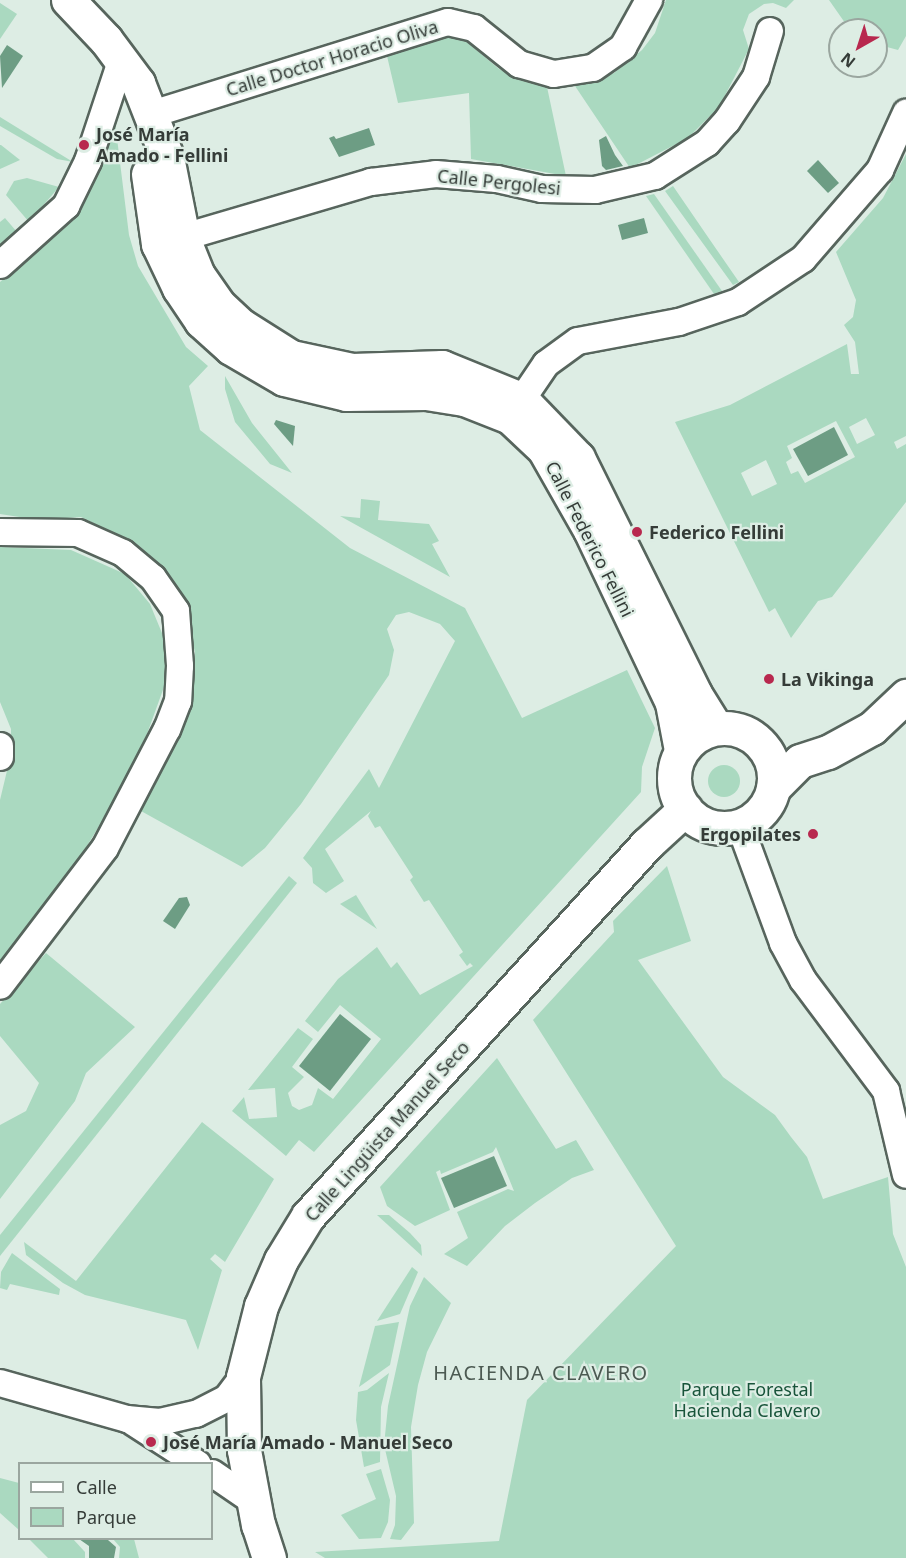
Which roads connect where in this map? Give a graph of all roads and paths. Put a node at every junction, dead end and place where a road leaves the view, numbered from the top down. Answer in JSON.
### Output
{"nodes":[{"id":1,"x":68,"y":0,"type":"edge"},
{"id":2,"x":650,"y":0,"type":"edge"},
{"id":3,"x":770,"y":31,"type":"dead end"},
{"id":4,"x":121,"y":61,"type":"junction"},
{"id":5,"x":906,"y":113,"type":"edge"},
{"id":6,"x":149,"y":115,"type":"junction"},
{"id":7,"x":171,"y":241,"type":"junction"},
{"id":8,"x":0,"y":265,"type":"edge"},
{"id":9,"x":516,"y":408,"type":"junction"},
{"id":10,"x":0,"y":532,"type":"edge"},
{"id":11,"x":906,"y":696,"type":"edge"},
{"id":12,"x":716,"y":728,"type":"junction"},
{"id":13,"x":0,"y":746,"type":"edge"},
{"id":14,"x":763,"y":746,"type":"junction"},
{"id":15,"x":681,"y":750,"type":"junction"},
{"id":16,"x":0,"y":757,"type":"edge"},
{"id":17,"x":800,"y":761,"type":"junction"},
{"id":18,"x":773,"y":788,"type":"junction"},
{"id":19,"x":685,"y":809,"type":"junction"},
{"id":20,"x":740,"y":826,"type":"junction"},
{"id":21,"x":0,"y":986,"type":"edge"},
{"id":22,"x":903,"y":1149,"type":"edge"},
{"id":23,"x":906,"y":1175,"type":"edge"},
{"id":24,"x":243,"y":1377,"type":"junction"},
{"id":25,"x":0,"y":1383,"type":"edge"},
{"id":26,"x":127,"y":1419,"type":"junction"},
{"id":27,"x":195,"y":1462,"type":"edge"},
{"id":28,"x":213,"y":1474,"type":"edge"},
{"id":29,"x":253,"y":1501,"type":"junction"},
{"id":30,"x":269,"y":1558,"type":"edge"}],
"edges":[{"from":1,"to":4,"type":"street","name":"Calle Federico Fellini"},
{"from":2,"to":6,"type":"street","name":"Calle Doctor Horacio Oliva"},
{"from":3,"to":7,"type":"street","name":"Calle Pergolesi"},
{"from":4,"to":6,"type":"street","name":"Calle Federico Fellini"},
{"from":4,"to":8,"type":"street"},
{"from":5,"to":9,"type":"street"},
{"from":6,"to":7,"type":"street","name":"Calle Federico Fellini"},
{"from":7,"to":9,"type":"street","name":"Calle Federico Fellini"},
{"from":9,"to":12,"type":"street","name":"Calle Federico Fellini"},
{"from":9,"to":15,"type":"street","name":"Calle Federico Fellini"},
{"from":10,"to":21,"type":"street"},
{"from":11,"to":17,"type":"street"},
{"from":12,"to":14,"type":"street"},
{"from":12,"to":15,"type":"street"},
{"from":13,"to":16,"type":"street"},
{"from":14,"to":17,"type":"street"},
{"from":14,"to":18,"type":"street"},
{"from":15,"to":19,"type":"street"},
{"from":17,"to":18,"type":"street"},
{"from":18,"to":20,"type":"street"},
{"from":19,"to":20,"type":"street"},
{"from":19,"to":24,"type":"street","name":"Calle Lingüista Manuel Seco"},
{"from":20,"to":22,"type":"street"},
{"from":22,"to":23,"type":"street"},
{"from":24,"to":26,"type":"street"},
{"from":24,"to":29,"type":"street","name":"Calle Lingüista Manuel Seco"},
{"from":25,"to":26,"type":"street"},
{"from":26,"to":27,"type":"street"},
{"from":28,"to":29,"type":"street"},
{"from":29,"to":30,"type":"street","name":"Calle Lingüista Manuel Seco"}]}
